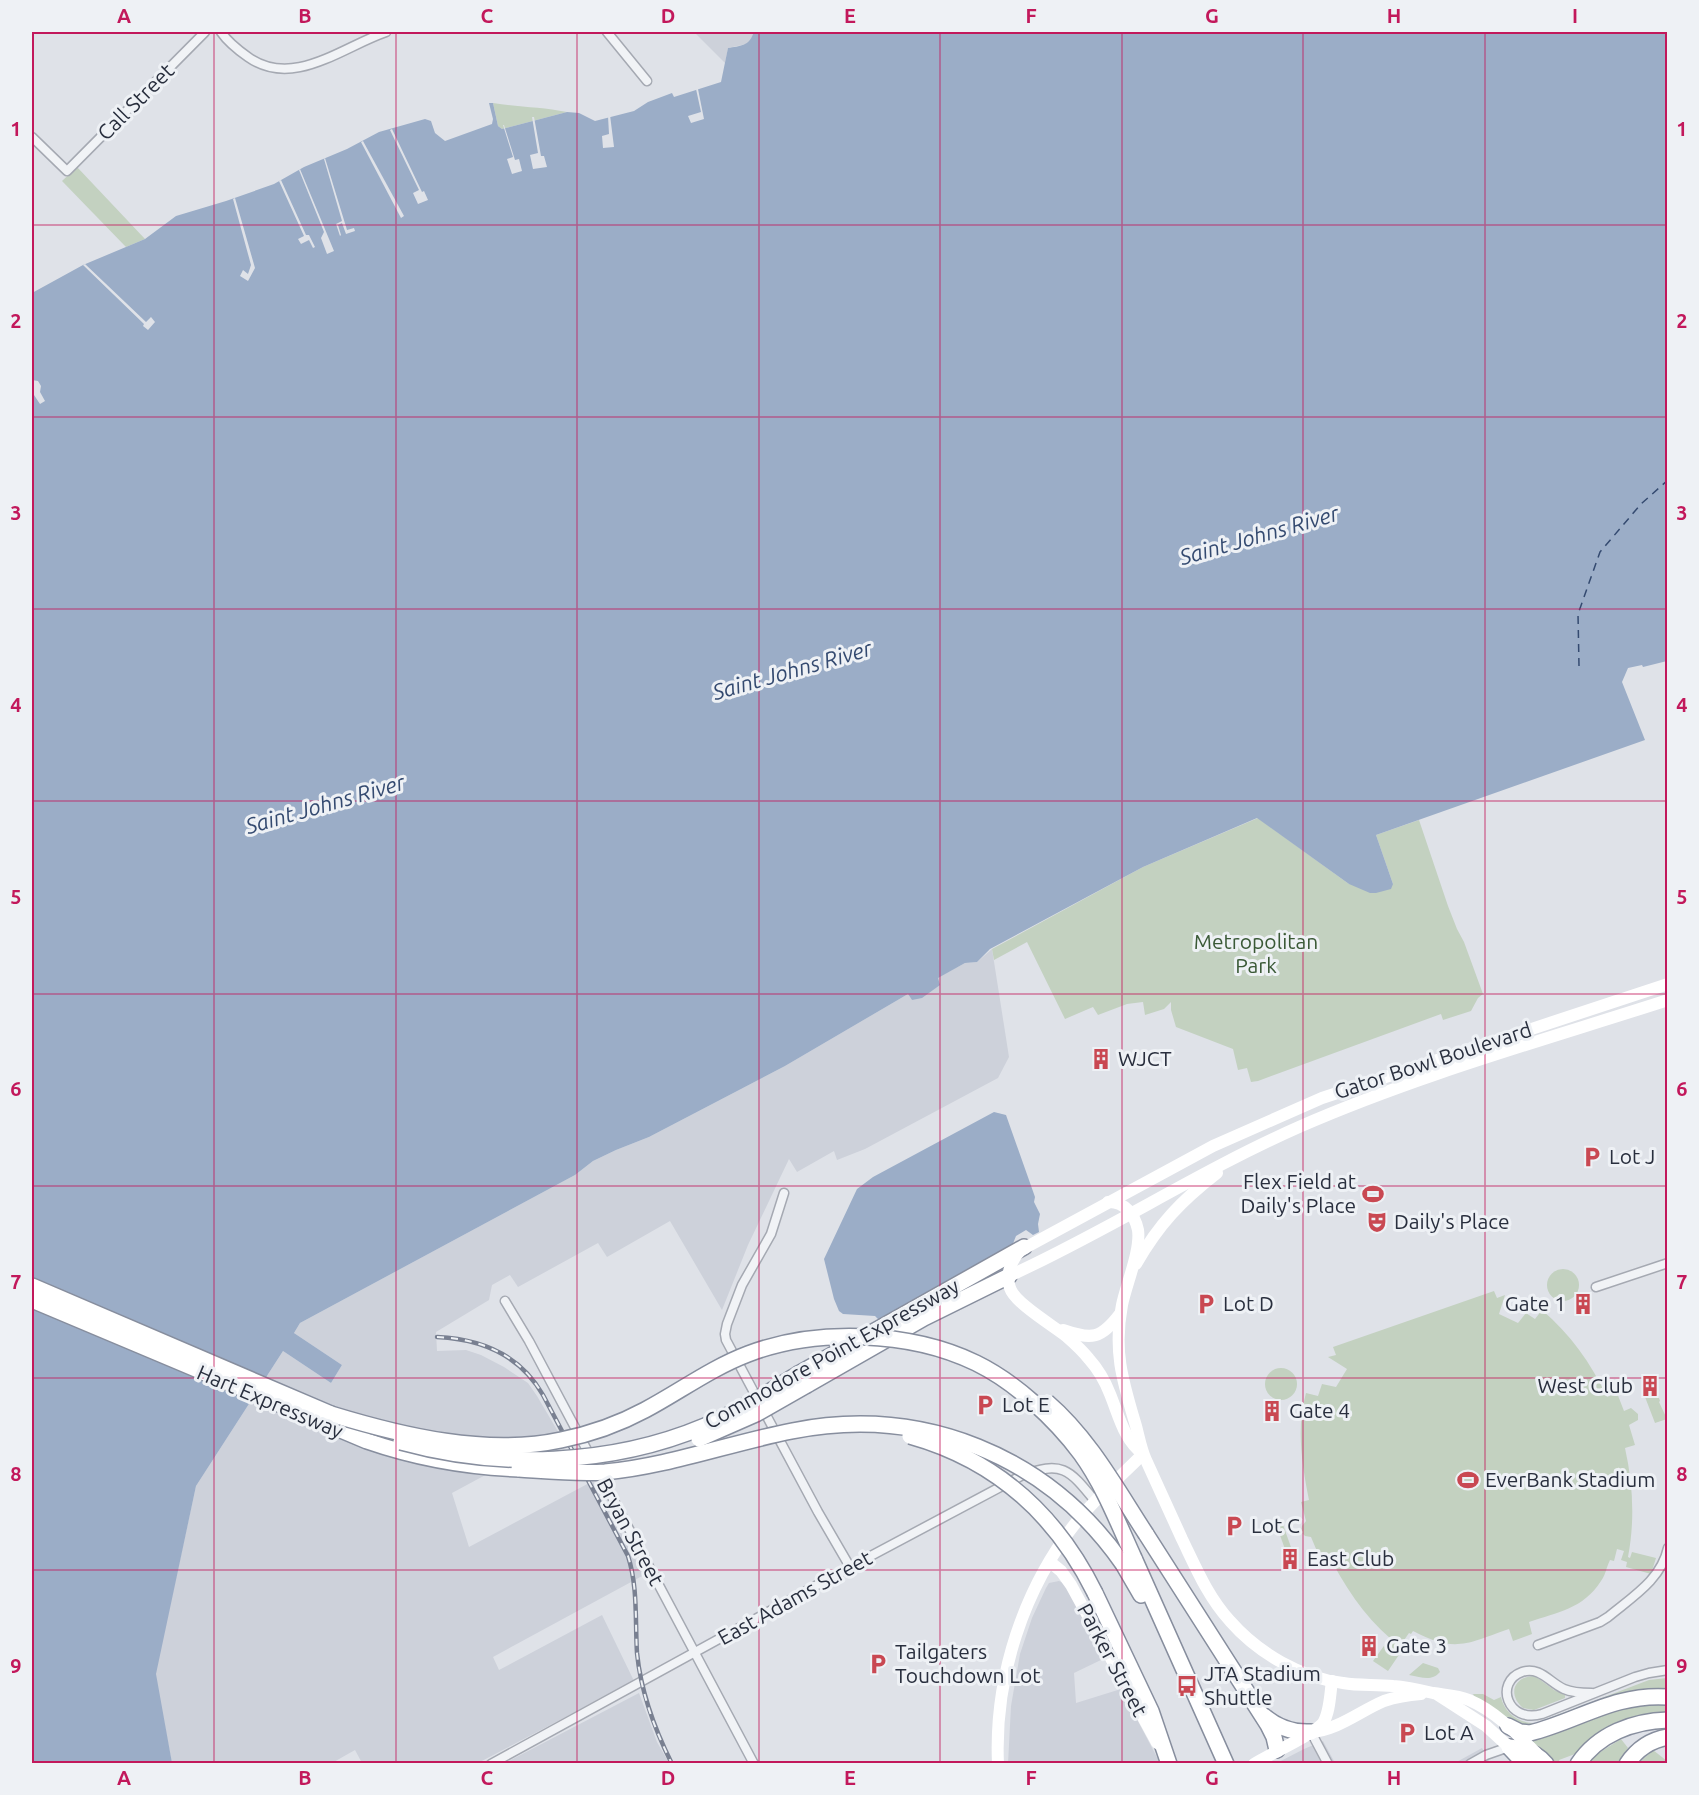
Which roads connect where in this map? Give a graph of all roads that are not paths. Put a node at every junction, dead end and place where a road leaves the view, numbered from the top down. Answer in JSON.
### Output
{"nodes":[{"id":1,"x":205,"y":32,"type":"edge"},
{"id":2,"x":221,"y":32,"type":"edge"},
{"id":3,"x":386,"y":32,"type":"edge"},
{"id":4,"x":607,"y":32,"type":"edge"},
{"id":5,"x":647,"y":81,"type":"dead end"},
{"id":6,"x":32,"y":136,"type":"edge"},
{"id":7,"x":1668,"y":984,"type":"edge"},
{"id":8,"x":1668,"y":1000,"type":"edge"},
{"id":9,"x":1248,"y":1150,"type":"junction"},
{"id":10,"x":1203,"y":1151,"type":"joint"},
{"id":11,"x":784,"y":1193,"type":"dead end"},
{"id":12,"x":1108,"y":1202,"type":"junction"},
{"id":13,"x":1131,"y":1214,"type":"junction"},
{"id":14,"x":1024,"y":1247,"type":"junction"},
{"id":15,"x":1668,"y":1263,"type":"edge"},
{"id":16,"x":1132,"y":1274,"type":"junction"},
{"id":17,"x":1009,"y":1276,"type":"junction"},
{"id":18,"x":32,"y":1286,"type":"edge"},
{"id":19,"x":1596,"y":1287,"type":"dead end"},
{"id":20,"x":32,"y":1300,"type":"edge"},
{"id":21,"x":505,"y":1301,"type":"dead end"},
{"id":22,"x":1121,"y":1312,"type":"junction"},
{"id":23,"x":1054,"y":1327,"type":"junction"},
{"id":24,"x":977,"y":1364,"type":"junction"},
{"id":25,"x":804,"y":1379,"type":"junction"},
{"id":26,"x":331,"y":1414,"type":"junction"},
{"id":27,"x":815,"y":1427,"type":"junction"},
{"id":28,"x":1143,"y":1455,"type":"junction"},
{"id":29,"x":519,"y":1469,"type":"junction"},
{"id":30,"x":1095,"y":1500,"type":"junction"},
{"id":31,"x":1668,"y":1548,"type":"edge"},
{"id":32,"x":1050,"y":1562,"type":"junction"},
{"id":33,"x":850,"y":1567,"type":"junction"},
{"id":34,"x":1538,"y":1645,"type":"dead end"},
{"id":35,"x":695,"y":1652,"type":"junction"},
{"id":36,"x":1668,"y":1670,"type":"edge"},
{"id":37,"x":1332,"y":1681,"type":"junction"},
{"id":38,"x":1434,"y":1693,"type":"junction"},
{"id":39,"x":1592,"y":1693,"type":"junction"},
{"id":40,"x":1668,"y":1697,"type":"edge"},
{"id":41,"x":1258,"y":1710,"type":"junction"},
{"id":42,"x":1668,"y":1720,"type":"edge"},
{"id":43,"x":1508,"y":1726,"type":"junction"},
{"id":44,"x":1311,"y":1732,"type":"junction"},
{"id":45,"x":1668,"y":1737,"type":"edge"},
{"id":46,"x":1509,"y":1747,"type":"junction"},
{"id":47,"x":1277,"y":1750,"type":"junction"},
{"id":48,"x":1542,"y":1760,"type":"edge"},
{"id":49,"x":1578,"y":1763,"type":"edge"},
{"id":50,"x":491,"y":1764,"type":"edge"},
{"id":51,"x":754,"y":1764,"type":"edge"},
{"id":52,"x":998,"y":1764,"type":"edge"},
{"id":53,"x":1168,"y":1764,"type":"edge"},
{"id":54,"x":1217,"y":1764,"type":"edge"},
{"id":55,"x":1227,"y":1764,"type":"edge"},
{"id":56,"x":1254,"y":1764,"type":"edge"},
{"id":57,"x":1328,"y":1764,"type":"edge"},
{"id":58,"x":1470,"y":1764,"type":"edge"},
{"id":59,"x":1514,"y":1764,"type":"edge"},
{"id":60,"x":1525,"y":1764,"type":"edge"},
{"id":61,"x":1627,"y":1764,"type":"edge"}],
"edges":[{"from":1,"to":6,"type":"street","name":"Call Street"},
{"from":2,"to":3,"type":"street"},
{"from":4,"to":5,"type":"street"},
{"from":7,"to":10,"type":"street","name":"Gator Bowl Boulevard"},
{"from":8,"to":9,"type":"street","name":"Gator Bowl Boulevard"},
{"from":9,"to":13,"type":"street","name":"Commodore Point Expressway"},
{"from":9,"to":16,"type":"street"},
{"from":10,"to":12,"type":"street","name":"Commodore Point Expressway"},
{"from":11,"to":33,"type":"street"},
{"from":12,"to":13,"type":"street"},
{"from":12,"to":14,"type":"street","name":"Commodore Point Expressway"},
{"from":13,"to":16,"type":"street"},
{"from":13,"to":17,"type":"street","name":"Commodore Point Expressway"},
{"from":14,"to":17,"type":"street"},
{"from":14,"to":25,"type":"highway","name":"Commodore Point Expressway"},
{"from":15,"to":19,"type":"street"},
{"from":16,"to":22,"type":"street"},
{"from":17,"to":23,"type":"street"},
{"from":17,"to":25,"type":"highway","name":"Commodore Point Expressway"},
{"from":18,"to":26,"type":"highway","name":"Hart Expressway"},
{"from":20,"to":29,"type":"highway","name":"Hart Expressway"},
{"from":21,"to":35,"type":"street","name":"Bryan Street"},
{"from":22,"to":23,"type":"street"},
{"from":22,"to":28,"type":"street"},
{"from":23,"to":28,"type":"street"},
{"from":24,"to":26,"type":"highway","bridge":true},
{"from":24,"to":41,"type":"highway","bridge":true},
{"from":24,"to":55,"type":"highway","bridge":true},
{"from":25,"to":26,"type":"highway","name":"Commodore Point Expressway","bridge":true},
{"from":25,"to":29,"type":"highway","name":"Commodore Point Expressway","bridge":true},
{"from":27,"to":29,"type":"highway","bridge":true},
{"from":27,"to":53,"type":"highway","bridge":true},
{"from":27,"to":54,"type":"highway","bridge":true},
{"from":28,"to":30,"type":"street"},
{"from":28,"to":37,"type":"street"},
{"from":30,"to":32,"type":"street"},
{"from":30,"to":33,"type":"street","name":"East Adams Street"},
{"from":31,"to":34,"type":"street"},
{"from":32,"to":52,"type":"street"},
{"from":32,"to":53,"type":"street","name":"Parker Street"},
{"from":33,"to":35,"type":"street","name":"East Adams Street"},
{"from":35,"to":50,"type":"street","name":"East Adams Street"},
{"from":35,"to":51,"type":"street","name":"Bryan Street"},
{"from":36,"to":39,"type":"street"},
{"from":37,"to":38,"type":"street"},
{"from":37,"to":44,"type":"street"},
{"from":38,"to":43,"type":"street"},
{"from":38,"to":44,"type":"street"},
{"from":38,"to":46,"type":"street"},
{"from":39,"to":39,"type":"street"},
{"from":40,"to":43,"type":"highway"},
{"from":41,"to":44,"type":"highway"},
{"from":41,"to":47,"type":"highway"},
{"from":42,"to":49,"type":"highway"},
{"from":43,"to":48,"type":"street"},
{"from":44,"to":47,"type":"street"},
{"from":44,"to":57,"type":"street"},
{"from":45,"to":61,"type":"highway"},
{"from":46,"to":48,"type":"highway"},
{"from":46,"to":58,"type":"street"},
{"from":46,"to":59,"type":"highway"},
{"from":46,"to":60,"type":"highway"},
{"from":47,"to":56,"type":"street"}]}
